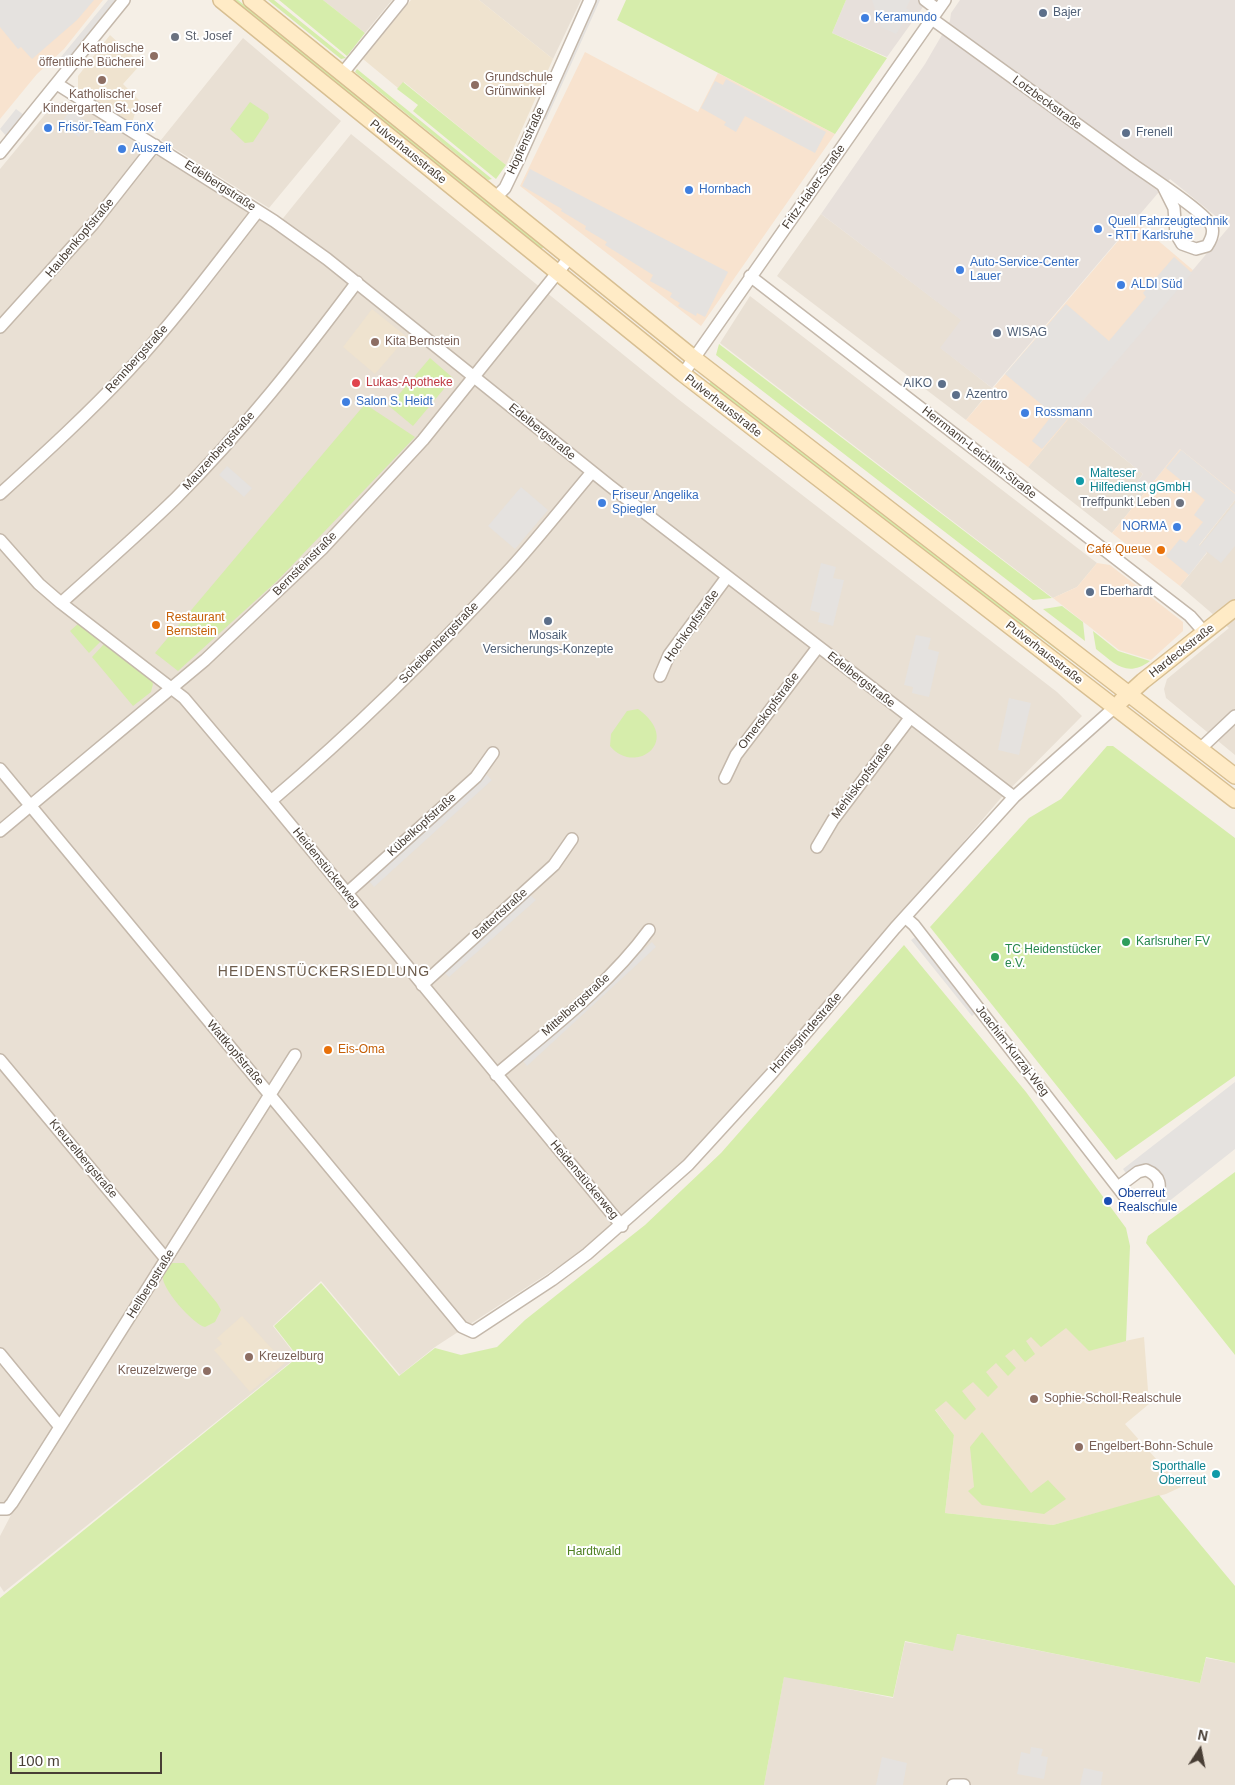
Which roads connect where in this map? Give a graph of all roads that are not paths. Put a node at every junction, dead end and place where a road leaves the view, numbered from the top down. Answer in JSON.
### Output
{"nodes":[{"id":1,"x":124,"y":0,"type":"edge"},
{"id":2,"x":220,"y":0,"type":"edge"},
{"id":3,"x":251,"y":0,"type":"edge"},
{"id":4,"x":402,"y":0,"type":"edge"},
{"id":5,"x":590,"y":0,"type":"edge"},
{"id":6,"x":925,"y":0,"type":"edge"},
{"id":7,"x":945,"y":0,"type":"edge"},
{"id":8,"x":935,"y":15,"type":"junction"},
{"id":9,"x":342,"y":74,"type":"junction"},
{"id":10,"x":57,"y":84,"type":"junction"},
{"id":11,"x":155,"y":145,"type":"junction"},
{"id":12,"x":0,"y":153,"type":"edge"},
{"id":13,"x":1163,"y":186,"type":"junction"},
{"id":14,"x":496,"y":198,"type":"junction"},
{"id":15,"x":258,"y":211,"type":"junction"},
{"id":16,"x":570,"y":258,"type":"junction"},
{"id":17,"x":557,"y":272,"type":"junction"},
{"id":18,"x":750,"y":276,"type":"junction"},
{"id":19,"x":357,"y":282,"type":"junction"},
{"id":20,"x":0,"y":327,"type":"edge"},
{"id":21,"x":695,"y":359,"type":"junction"},
{"id":22,"x":683,"y":374,"type":"junction"},
{"id":23,"x":475,"y":378,"type":"junction"},
{"id":24,"x":592,"y":472,"type":"junction"},
{"id":25,"x":0,"y":494,"type":"edge"},
{"id":26,"x":0,"y":540,"type":"edge"},
{"id":27,"x":726,"y":577,"type":"junction"},
{"id":28,"x":61,"y":603,"type":"junction"},
{"id":29,"x":1235,"y":608,"type":"edge"},
{"id":30,"x":1205,"y":633,"type":"junction"},
{"id":31,"x":818,"y":647,"type":"junction"},
{"id":32,"x":660,"y":676,"type":"dead end"},
{"id":33,"x":172,"y":688,"type":"junction"},
{"id":34,"x":1129,"y":694,"type":"junction"},
{"id":35,"x":1115,"y":708,"type":"junction"},
{"id":36,"x":1235,"y":716,"type":"edge"},
{"id":37,"x":910,"y":718,"type":"junction"},
{"id":38,"x":1200,"y":748,"type":"junction"},
{"id":39,"x":493,"y":753,"type":"dead end"},
{"id":40,"x":0,"y":769,"type":"edge"},
{"id":41,"x":1235,"y":776,"type":"edge"},
{"id":42,"x":725,"y":778,"type":"dead end"},
{"id":43,"x":1014,"y":797,"type":"junction"},
{"id":44,"x":1235,"y":800,"type":"edge"},
{"id":45,"x":271,"y":801,"type":"junction"},
{"id":46,"x":31,"y":806,"type":"junction"},
{"id":47,"x":0,"y":831,"type":"edge"},
{"id":48,"x":572,"y":839,"type":"dead end"},
{"id":49,"x":817,"y":847,"type":"dead end"},
{"id":50,"x":347,"y":893,"type":"junction"},
{"id":51,"x":905,"y":916,"type":"junction"},
{"id":52,"x":649,"y":930,"type":"dead end"},
{"id":53,"x":422,"y":985,"type":"junction"},
{"id":54,"x":295,"y":1054,"type":"dead end"},
{"id":55,"x":0,"y":1060,"type":"edge"},
{"id":56,"x":496,"y":1075,"type":"junction"},
{"id":57,"x":270,"y":1094,"type":"junction"},
{"id":58,"x":1118,"y":1187,"type":"dead end"},
{"id":59,"x":622,"y":1226,"type":"junction"},
{"id":60,"x":166,"y":1259,"type":"junction"},
{"id":61,"x":473,"y":1332,"type":"joint"},
{"id":62,"x":0,"y":1354,"type":"edge"},
{"id":63,"x":60,"y":1427,"type":"junction"},
{"id":64,"x":2,"y":1509,"type":"edge"},
{"id":65,"x":953,"y":1785,"type":"edge"},
{"id":66,"x":964,"y":1785,"type":"edge"}],
"edges":[{"from":1,"to":10,"type":"street"},
{"from":2,"to":17,"type":"main road","name":"Pulverhausstraße"},
{"from":3,"to":9,"type":"main road","name":"Pulverhausstraße"},
{"from":4,"to":9,"type":"street"},
{"from":5,"to":14,"type":"street","name":"Hopfenstraße"},
{"from":6,"to":8,"type":"street","name":"Lotzbeckstraße"},
{"from":7,"to":8,"type":"street","name":"Fritz-Haber-Straße"},
{"from":8,"to":13,"type":"street","name":"Lotzbeckstraße"},
{"from":8,"to":18,"type":"street","name":"Fritz-Haber-Straße"},
{"from":9,"to":14,"type":"main road","name":"Pulverhausstraße"},
{"from":10,"to":11,"type":"street","name":"Edelbergstraße"},
{"from":10,"to":12,"type":"street"},
{"from":11,"to":15,"type":"street","name":"Edelbergstraße"},
{"from":11,"to":20,"type":"street","name":"Haubenkopfstraße"},
{"from":13,"to":13,"type":"street","name":"Lotzbeckstraße"},
{"from":14,"to":16,"type":"main road","name":"Pulverhausstraße"},
{"from":15,"to":19,"type":"street","name":"Edelbergstraße"},
{"from":15,"to":25,"type":"street","name":"Rennbergstraße"},
{"from":16,"to":17,"type":"street","name":"Bernsteinstraße"},
{"from":16,"to":21,"type":"main road","name":"Pulverhausstraße"},
{"from":17,"to":22,"type":"main road","name":"Pulverhausstraße"},
{"from":17,"to":23,"type":"street","name":"Bernsteinstraße"},
{"from":18,"to":21,"type":"street","name":"Fritz-Haber-Straße"},
{"from":18,"to":30,"type":"street","name":"Herrmann-Leichtlin-Straße"},
{"from":19,"to":23,"type":"street","name":"Edelbergstraße"},
{"from":19,"to":28,"type":"street","name":"Mauzenbergstraße"},
{"from":21,"to":22,"type":"street","name":"Fritz-Haber-Straße"},
{"from":21,"to":34,"type":"main road","name":"Pulverhausstraße"},
{"from":22,"to":35,"type":"main road","name":"Pulverhausstraße"},
{"from":23,"to":24,"type":"street","name":"Edelbergstraße"},
{"from":23,"to":33,"type":"street","name":"Bernsteinstraße"},
{"from":24,"to":27,"type":"street","name":"Edelbergstraße"},
{"from":24,"to":45,"type":"street","name":"Scheibenbergstraße"},
{"from":26,"to":28,"type":"street","name":"Heidenstückerweg"},
{"from":27,"to":31,"type":"street","name":"Edelbergstraße"},
{"from":27,"to":32,"type":"street","name":"Hochkopfstraße"},
{"from":28,"to":33,"type":"street","name":"Heidenstückerweg"},
{"from":29,"to":30,"type":"main road","name":"Hardeckstraße"},
{"from":30,"to":34,"type":"main road","name":"Hardeckstraße"},
{"from":31,"to":37,"type":"street","name":"Edelbergstraße"},
{"from":31,"to":42,"type":"street","name":"Omerskopfstraße"},
{"from":33,"to":45,"type":"street","name":"Heidenstückerweg"},
{"from":33,"to":46,"type":"street","name":"Bernsteinstraße"},
{"from":34,"to":35,"type":"main road","name":"Hardeckstraße"},
{"from":34,"to":38,"type":"main road","name":"Pulverhausstraße"},
{"from":35,"to":43,"type":"street","name":"Hornisgrindestraße"},
{"from":35,"to":44,"type":"main road","name":"Pulverhausstraße"},
{"from":36,"to":38,"type":"street"},
{"from":37,"to":43,"type":"street","name":"Edelbergstraße"},
{"from":37,"to":49,"type":"street","name":"Mehliskopfstraße"},
{"from":38,"to":41,"type":"main road","name":"Pulverhausstraße"},
{"from":39,"to":50,"type":"street","name":"Kübelkopfstraße"},
{"from":40,"to":46,"type":"street","name":"Wattkopfstraße"},
{"from":43,"to":51,"type":"street","name":"Hornisgrindestraße"},
{"from":45,"to":50,"type":"street","name":"Heidenstückerweg"},
{"from":46,"to":47,"type":"street","name":"Bernsteinstraße"},
{"from":46,"to":57,"type":"street","name":"Wattkopfstraße"},
{"from":48,"to":53,"type":"street","name":"Battertstraße"},
{"from":50,"to":53,"type":"street","name":"Heidenstückerweg"},
{"from":51,"to":58,"type":"street","name":"Joachim-Kurzaj-Weg"},
{"from":51,"to":59,"type":"street","name":"Hornisgrindestraße"},
{"from":52,"to":56,"type":"street","name":"Mittelbergstraße"},
{"from":53,"to":56,"type":"street","name":"Heidenstückerweg"},
{"from":54,"to":57,"type":"street","name":"Hellbergstraße"},
{"from":55,"to":60,"type":"street","name":"Kreuzelbergstraße"},
{"from":56,"to":59,"type":"street","name":"Heidenstückerweg"},
{"from":57,"to":60,"type":"street","name":"Hellbergstraße"},
{"from":57,"to":61,"type":"street","name":"Wattkopfstraße"},
{"from":59,"to":61,"type":"street","name":"Hornisgrindestraße"},
{"from":60,"to":63,"type":"street","name":"Hellbergstraße"},
{"from":62,"to":63,"type":"street"},
{"from":63,"to":64,"type":"street","name":"Hellbergstraße"},
{"from":65,"to":66,"type":"street"}]}
